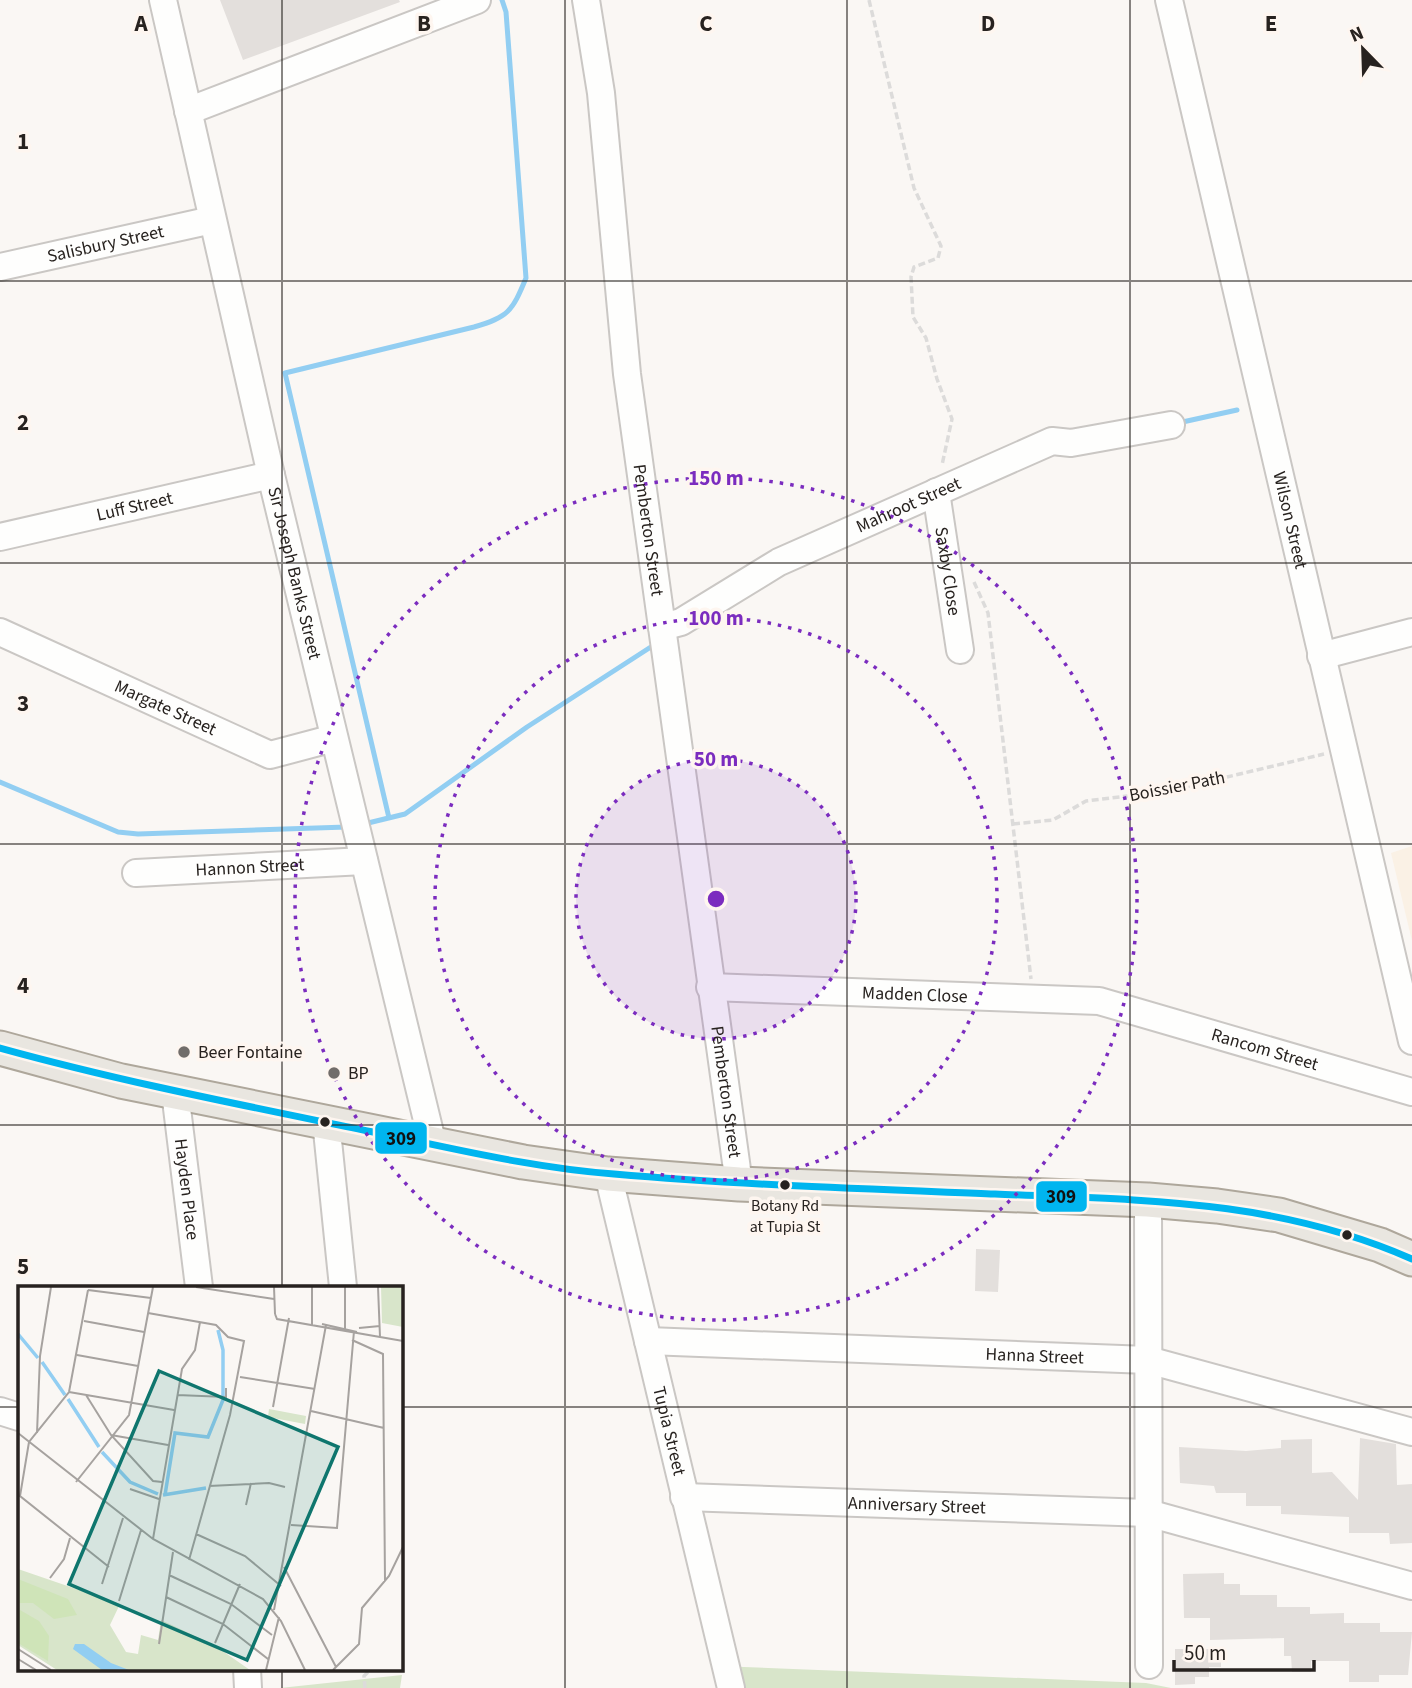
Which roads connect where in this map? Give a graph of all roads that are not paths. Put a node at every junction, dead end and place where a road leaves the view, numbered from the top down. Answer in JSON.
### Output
{"nodes":[{"id":1,"x":163,"y":0,"type":"edge"},
{"id":2,"x":477,"y":0,"type":"edge"},
{"id":3,"x":586,"y":0,"type":"edge"},
{"id":4,"x":1169,"y":0,"type":"edge"},
{"id":5,"x":188,"y":111,"type":"junction"},
{"id":6,"x":212,"y":220,"type":"junction"},
{"id":7,"x":0,"y":267,"type":"edge"},
{"id":8,"x":1171,"y":425,"type":"dead end"},
{"id":9,"x":271,"y":475,"type":"junction"},
{"id":10,"x":936,"y":492,"type":"junction"},
{"id":11,"x":0,"y":537,"type":"edge"},
{"id":12,"x":662,"y":627,"type":"junction"},
{"id":13,"x":0,"y":632,"type":"edge"},
{"id":14,"x":1412,"y":632,"type":"edge"},
{"id":15,"x":960,"y":650,"type":"dead end"},
{"id":16,"x":1321,"y":656,"type":"junction"},
{"id":17,"x":334,"y":738,"type":"junction"},
{"id":18,"x":364,"y":861,"type":"junction"},
{"id":19,"x":136,"y":873,"type":"dead end"},
{"id":20,"x":1402,"y":967,"type":"edge"},
{"id":21,"x":710,"y":986,"type":"junction"},
{"id":22,"x":1118,"y":1004,"type":"joint"},
{"id":23,"x":1412,"y":1041,"type":"edge"},
{"id":24,"x":0,"y":1048,"type":"edge"},
{"id":25,"x":175,"y":1092,"type":"junction"},
{"id":26,"x":1412,"y":1092,"type":"edge"},
{"id":27,"x":326,"y":1121,"type":"junction"},
{"id":28,"x":433,"y":1145,"type":"junction"},
{"id":29,"x":608,"y":1174,"type":"junction"},
{"id":30,"x":739,"y":1184,"type":"junction"},
{"id":31,"x":1148,"y":1200,"type":"junction"},
{"id":32,"x":1412,"y":1259,"type":"edge"},
{"id":33,"x":198,"y":1286,"type":"edge"},
{"id":34,"x":343,"y":1286,"type":"edge"},
{"id":35,"x":648,"y":1341,"type":"junction"},
{"id":36,"x":1148,"y":1360,"type":"junction"},
{"id":37,"x":0,"y":1411,"type":"edge"},
{"id":38,"x":18,"y":1417,"type":"edge"},
{"id":39,"x":1412,"y":1432,"type":"edge"},
{"id":40,"x":684,"y":1497,"type":"junction"},
{"id":41,"x":1149,"y":1513,"type":"junction"},
{"id":42,"x":1412,"y":1587,"type":"edge"},
{"id":43,"x":1149,"y":1665,"type":"dead end"},
{"id":44,"x":247,"y":1670,"type":"edge"},
{"id":45,"x":248,"y":1688,"type":"edge"},
{"id":46,"x":731,"y":1688,"type":"edge"}],
"edges":[{"from":1,"to":5,"type":"street","name":"Sir Joseph Banks Street"},
{"from":2,"to":5,"type":"street"},
{"from":3,"to":12,"type":"street","name":"Pemberton Street"},
{"from":4,"to":16,"type":"street","name":"Wilson Street"},
{"from":5,"to":6,"type":"street","name":"Sir Joseph Banks Street"},
{"from":6,"to":7,"type":"street","name":"Salisbury Street"},
{"from":6,"to":9,"type":"street","name":"Sir Joseph Banks Street"},
{"from":8,"to":10,"type":"street","name":"Mahroot Street"},
{"from":9,"to":11,"type":"street","name":"Luff Street"},
{"from":9,"to":17,"type":"street","name":"Sir Joseph Banks Street"},
{"from":10,"to":12,"type":"street","name":"Mahroot Street"},
{"from":10,"to":15,"type":"street","name":"Saxby Close"},
{"from":12,"to":21,"type":"street","name":"Pemberton Street"},
{"from":13,"to":17,"type":"street","name":"Margate Street"},
{"from":14,"to":16,"type":"street"},
{"from":16,"to":20,"type":"street","name":"Wilson Street"},
{"from":17,"to":18,"type":"street","name":"Sir Joseph Banks Street"},
{"from":18,"to":19,"type":"street","name":"Hannon Street"},
{"from":18,"to":28,"type":"street","name":"Sir Joseph Banks Street"},
{"from":20,"to":23,"type":"street","name":"Wilson Street"},
{"from":21,"to":22,"type":"street","name":"Madden Close"},
{"from":21,"to":30,"type":"street","name":"Pemberton Street"},
{"from":22,"to":26,"type":"street","name":"Rancom Street"},
{"from":24,"to":25,"type":"main road"},
{"from":25,"to":27,"type":"main road"},
{"from":25,"to":33,"type":"street","name":"Hayden Place"},
{"from":27,"to":28,"type":"main road"},
{"from":27,"to":34,"type":"street"},
{"from":28,"to":29,"type":"main road"},
{"from":29,"to":30,"type":"main road"},
{"from":29,"to":35,"type":"street","name":"Tupia Street"},
{"from":30,"to":31,"type":"main road"},
{"from":31,"to":32,"type":"main road"},
{"from":31,"to":36,"type":"street"},
{"from":35,"to":36,"type":"street","name":"Hanna Street"},
{"from":35,"to":40,"type":"street","name":"Tupia Street"},
{"from":36,"to":39,"type":"street","name":"Hanna Street"},
{"from":36,"to":41,"type":"street"},
{"from":37,"to":38,"type":"street"},
{"from":40,"to":41,"type":"street","name":"Anniversary Street"},
{"from":40,"to":46,"type":"street","name":"Tupia Street"},
{"from":41,"to":42,"type":"street","name":"Anniversary Street"},
{"from":41,"to":43,"type":"street"},
{"from":44,"to":45,"type":"street"}]}
